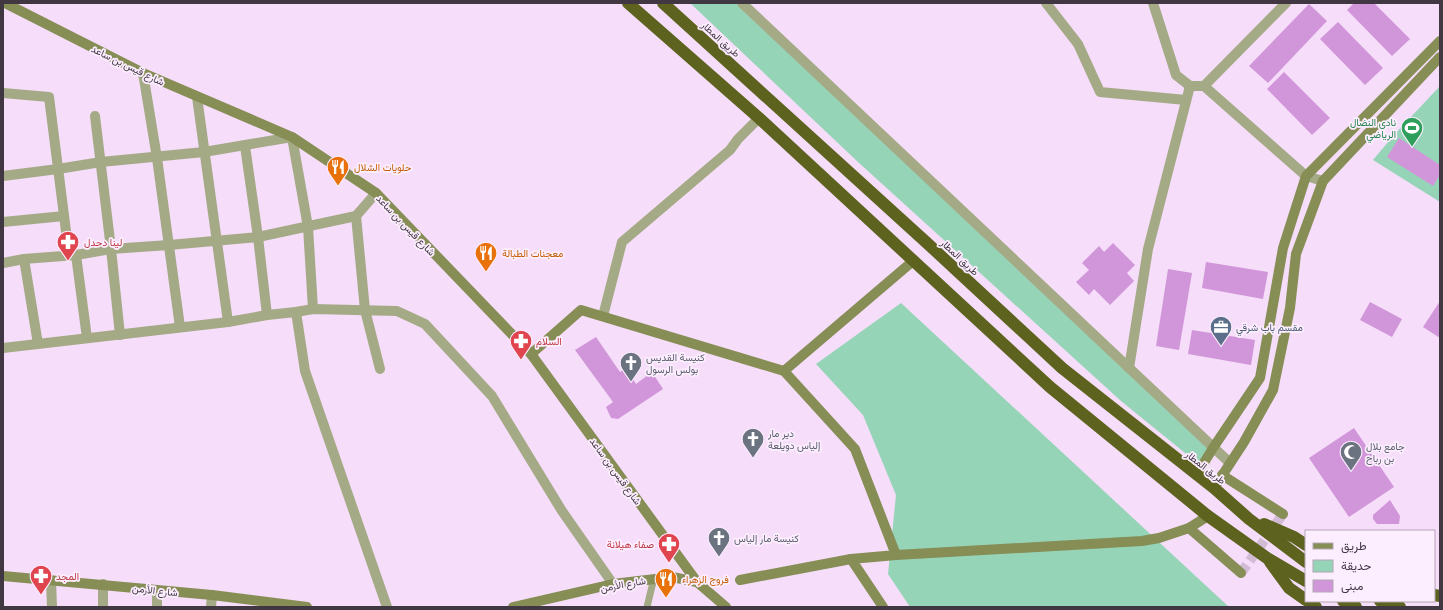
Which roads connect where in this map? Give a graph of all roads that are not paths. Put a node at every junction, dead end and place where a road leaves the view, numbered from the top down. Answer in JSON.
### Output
{"nodes":[{"id":1,"x":628,"y":3,"type":"edge"},
{"id":2,"x":664,"y":3,"type":"edge"},
{"id":3,"x":742,"y":3,"type":"edge"},
{"id":4,"x":1046,"y":3,"type":"edge"},
{"id":5,"x":1153,"y":3,"type":"edge"},
{"id":6,"x":1286,"y":3,"type":"edge"},
{"id":7,"x":8,"y":4,"type":"edge"},
{"id":8,"x":1440,"y":41,"type":"edge"},
{"id":9,"x":1440,"y":57,"type":"edge"},
{"id":10,"x":143,"y":74,"type":"junction"},
{"id":11,"x":1190,"y":86,"type":"junction"},
{"id":12,"x":1204,"y":86,"type":"junction"},
{"id":13,"x":3,"y":93,"type":"edge"},
{"id":14,"x":197,"y":97,"type":"junction"},
{"id":15,"x":1186,"y":100,"type":"junction"},
{"id":16,"x":95,"y":116,"type":"dead end"},
{"id":17,"x":759,"y":118,"type":"junction"},
{"id":18,"x":292,"y":137,"type":"junction"},
{"id":19,"x":245,"y":146,"type":"junction"},
{"id":20,"x":204,"y":152,"type":"junction"},
{"id":21,"x":158,"y":158,"type":"junction"},
{"id":22,"x":101,"y":162,"type":"junction"},
{"id":23,"x":58,"y":169,"type":"junction"},
{"id":24,"x":3,"y":176,"type":"edge"},
{"id":25,"x":1306,"y":176,"type":"junction"},
{"id":26,"x":1323,"y":181,"type":"junction"},
{"id":27,"x":376,"y":193,"type":"junction"},
{"id":28,"x":64,"y":216,"type":"junction"},
{"id":29,"x":356,"y":216,"type":"junction"},
{"id":30,"x":3,"y":222,"type":"edge"},
{"id":31,"x":308,"y":227,"type":"junction"},
{"id":32,"x":258,"y":237,"type":"junction"},
{"id":33,"x":216,"y":241,"type":"junction"},
{"id":34,"x":169,"y":245,"type":"junction"},
{"id":35,"x":111,"y":249,"type":"junction"},
{"id":36,"x":73,"y":255,"type":"junction"},
{"id":37,"x":24,"y":259,"type":"junction"},
{"id":38,"x":913,"y":261,"type":"junction"},
{"id":39,"x":3,"y":263,"type":"edge"},
{"id":40,"x":313,"y":309,"type":"junction"},
{"id":41,"x":365,"y":310,"type":"junction"},
{"id":42,"x":296,"y":312,"type":"junction"},
{"id":43,"x":267,"y":315,"type":"junction"},
{"id":44,"x":603,"y":316,"type":"junction"},
{"id":45,"x":228,"y":322,"type":"junction"},
{"id":46,"x":180,"y":327,"type":"junction"},
{"id":47,"x":120,"y":335,"type":"junction"},
{"id":48,"x":87,"y":338,"type":"junction"},
{"id":49,"x":38,"y":344,"type":"junction"},
{"id":50,"x":3,"y":348,"type":"edge"},
{"id":51,"x":531,"y":354,"type":"junction"},
{"id":52,"x":1129,"y":368,"type":"junction"},
{"id":53,"x":380,"y":369,"type":"dead end"},
{"id":54,"x":784,"y":371,"type":"junction"},
{"id":55,"x":1213,"y":448,"type":"junction"},
{"id":56,"x":1230,"y":463,"type":"junction"},
{"id":57,"x":1196,"y":474,"type":"junction"},
{"id":58,"x":1222,"y":475,"type":"junction"},
{"id":59,"x":1214,"y":488,"type":"junction"},
{"id":60,"x":1283,"y":514,"type":"dead end"},
{"id":61,"x":1208,"y":516,"type":"junction"},
{"id":62,"x":1250,"y":519,"type":"junction"},
{"id":63,"x":1189,"y":528,"type":"junction"},
{"id":64,"x":1305,"y":544,"type":"edge"},
{"id":65,"x":896,"y":555,"type":"junction"},
{"id":66,"x":1267,"y":558,"type":"junction"},
{"id":67,"x":851,"y":559,"type":"junction"},
{"id":68,"x":1305,"y":561,"type":"edge"},
{"id":69,"x":1241,"y":573,"type":"dead end"},
{"id":70,"x":3,"y":576,"type":"edge"},
{"id":71,"x":654,"y":578,"type":"junction"},
{"id":72,"x":52,"y":580,"type":"junction"},
{"id":73,"x":740,"y":580,"type":"dead end"},
{"id":74,"x":1305,"y":580,"type":"edge"},
{"id":75,"x":697,"y":582,"type":"junction"},
{"id":76,"x":103,"y":584,"type":"junction"},
{"id":77,"x":613,"y":584,"type":"junction"},
{"id":78,"x":157,"y":590,"type":"junction"},
{"id":79,"x":212,"y":595,"type":"junction"},
{"id":80,"x":1305,"y":599,"type":"edge"},
{"id":81,"x":1345,"y":602,"type":"edge"},
{"id":82,"x":1383,"y":602,"type":"edge"},
{"id":83,"x":52,"y":607,"type":"edge"},
{"id":84,"x":103,"y":607,"type":"edge"},
{"id":85,"x":157,"y":607,"type":"edge"},
{"id":86,"x":211,"y":607,"type":"edge"},
{"id":87,"x":307,"y":607,"type":"edge"},
{"id":88,"x":387,"y":607,"type":"edge"},
{"id":89,"x":513,"y":607,"type":"edge"},
{"id":90,"x":647,"y":607,"type":"edge"},
{"id":91,"x":726,"y":607,"type":"edge"},
{"id":92,"x":883,"y":607,"type":"edge"},
{"id":93,"x":1356,"y":607,"type":"edge"},
{"id":94,"x":1400,"y":607,"type":"edge"}],
"edges":[{"from":1,"to":17,"type":"highway"},
{"from":2,"to":57,"type":"highway","name":"طريق المطار"},
{"from":3,"to":52,"type":"street"},
{"from":4,"to":15,"type":"street"},
{"from":5,"to":11,"type":"street"},
{"from":6,"to":12,"type":"street"},
{"from":7,"to":10,"type":"main road","name":"شارع قيس بن ساعد"},
{"from":8,"to":25,"type":"main road"},
{"from":9,"to":26,"type":"main road"},
{"from":10,"to":14,"type":"main road","name":"شارع قيس بن ساعد"},
{"from":10,"to":21,"type":"street"},
{"from":11,"to":12,"type":"street"},
{"from":11,"to":15,"type":"street"},
{"from":12,"to":25,"type":"street"},
{"from":13,"to":23,"type":"street"},
{"from":14,"to":18,"type":"main road","name":"شارع قيس بن ساعد"},
{"from":14,"to":20,"type":"street"},
{"from":15,"to":52,"type":"street"},
{"from":16,"to":22,"type":"street"},
{"from":17,"to":38,"type":"highway"},
{"from":17,"to":44,"type":"street"},
{"from":18,"to":19,"type":"street"},
{"from":18,"to":27,"type":"main road","name":"شارع قيس بن ساعد"},
{"from":18,"to":31,"type":"street"},
{"from":19,"to":20,"type":"street"},
{"from":19,"to":32,"type":"street"},
{"from":20,"to":21,"type":"street"},
{"from":20,"to":33,"type":"street"},
{"from":21,"to":22,"type":"street"},
{"from":21,"to":34,"type":"street"},
{"from":22,"to":23,"type":"street"},
{"from":22,"to":35,"type":"street"},
{"from":23,"to":24,"type":"street"},
{"from":23,"to":28,"type":"street"},
{"from":25,"to":26,"type":"street"},
{"from":25,"to":55,"type":"main road"},
{"from":26,"to":56,"type":"main road"},
{"from":27,"to":29,"type":"street"},
{"from":27,"to":51,"type":"main road","name":"شارع قيس بن ساعد"},
{"from":28,"to":30,"type":"street"},
{"from":28,"to":36,"type":"street"},
{"from":29,"to":31,"type":"street"},
{"from":29,"to":41,"type":"street"},
{"from":31,"to":32,"type":"street"},
{"from":31,"to":40,"type":"street"},
{"from":32,"to":33,"type":"street"},
{"from":32,"to":43,"type":"street"},
{"from":33,"to":34,"type":"street"},
{"from":33,"to":45,"type":"street"},
{"from":34,"to":35,"type":"street"},
{"from":34,"to":46,"type":"street"},
{"from":35,"to":36,"type":"street"},
{"from":35,"to":47,"type":"street"},
{"from":36,"to":37,"type":"street"},
{"from":36,"to":48,"type":"street"},
{"from":37,"to":39,"type":"street"},
{"from":37,"to":49,"type":"street"},
{"from":38,"to":54,"type":"main road"},
{"from":38,"to":61,"type":"highway"},
{"from":40,"to":41,"type":"street"},
{"from":40,"to":42,"type":"street"},
{"from":41,"to":53,"type":"street"},
{"from":41,"to":77,"type":"street"},
{"from":42,"to":43,"type":"street"},
{"from":42,"to":88,"type":"street"},
{"from":43,"to":45,"type":"street"},
{"from":44,"to":51,"type":"main road"},
{"from":44,"to":54,"type":"main road"},
{"from":45,"to":46,"type":"street"},
{"from":46,"to":47,"type":"street"},
{"from":47,"to":48,"type":"street"},
{"from":48,"to":49,"type":"street"},
{"from":49,"to":50,"type":"street"},
{"from":51,"to":75,"type":"main road","name":"شارع قيس بن ساعد"},
{"from":52,"to":55,"type":"street"},
{"from":54,"to":65,"type":"main road"},
{"from":55,"to":56,"type":"street"},
{"from":55,"to":57,"type":"main road"},
{"from":56,"to":58,"type":"main road"},
{"from":57,"to":59,"type":"highway","name":"طريق المطار"},
{"from":58,"to":59,"type":"main road"},
{"from":58,"to":60,"type":"main road"},
{"from":59,"to":62,"type":"highway","name":"طريق المطار"},
{"from":61,"to":63,"type":"main road"},
{"from":61,"to":66,"type":"highway"},
{"from":62,"to":64,"type":"highway"},
{"from":62,"to":68,"type":"highway","name":"طريق المطار"},
{"from":63,"to":65,"type":"main road"},
{"from":63,"to":69,"type":"main road"},
{"from":65,"to":67,"type":"main road"},
{"from":66,"to":74,"type":"highway"},
{"from":66,"to":80,"type":"highway"},
{"from":67,"to":73,"type":"main road"},
{"from":67,"to":92,"type":"main road"},
{"from":70,"to":72,"type":"main road","name":"شارع الأرمن"},
{"from":71,"to":75,"type":"main road","name":"شارع الأرمن"},
{"from":71,"to":77,"type":"main road","name":"شارع الأرمن"},
{"from":71,"to":90,"type":"lane"},
{"from":72,"to":76,"type":"main road","name":"شارع الأرمن"},
{"from":72,"to":83,"type":"street"},
{"from":75,"to":91,"type":"main road","name":"شارع الأرمن"},
{"from":76,"to":78,"type":"main road","name":"شارع الأرمن"},
{"from":76,"to":84,"type":"street"},
{"from":77,"to":89,"type":"main road","name":"شارع الأرمن"},
{"from":78,"to":79,"type":"main road","name":"شارع الأرمن"},
{"from":78,"to":85,"type":"street"},
{"from":79,"to":86,"type":"street"},
{"from":79,"to":87,"type":"main road","name":"شارع الأرمن"},
{"from":81,"to":93,"type":"highway"},
{"from":82,"to":94,"type":"highway"}]}
